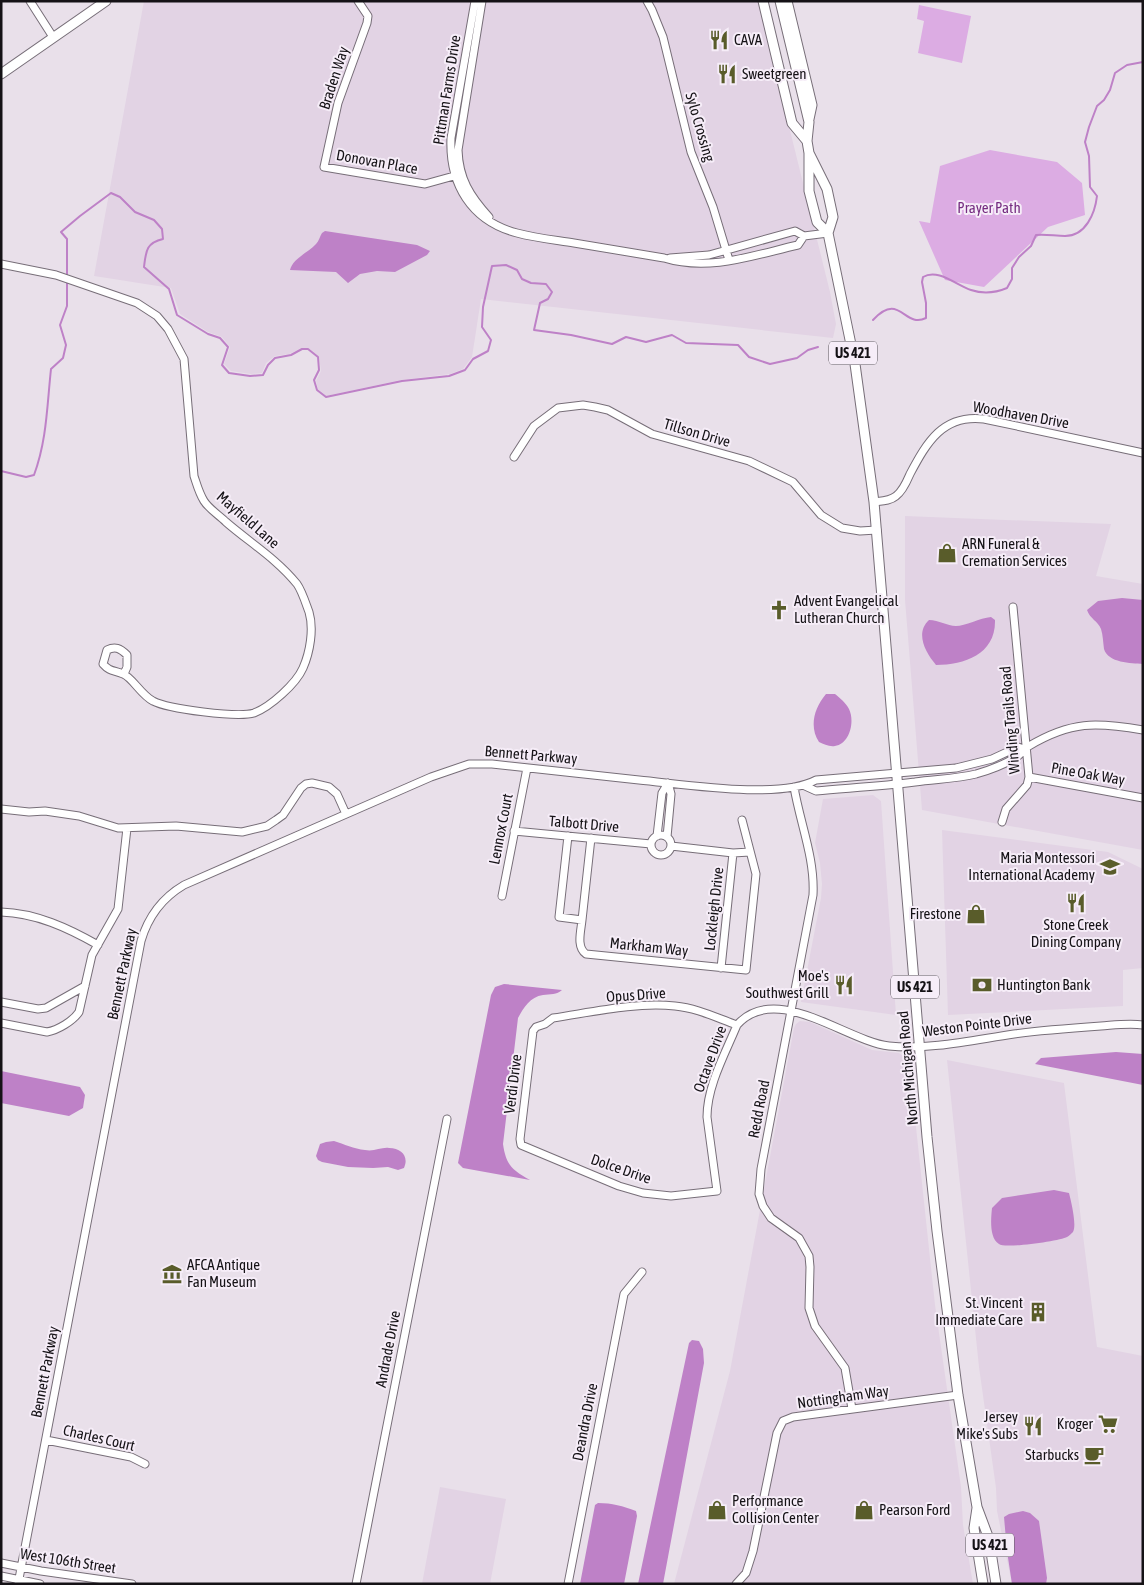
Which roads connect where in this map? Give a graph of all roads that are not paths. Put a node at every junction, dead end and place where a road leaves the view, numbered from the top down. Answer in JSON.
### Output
{"nodes":[{"id":1,"x":30,"y":1,"type":"edge"},
{"id":2,"x":106,"y":1,"type":"edge"},
{"id":3,"x":358,"y":1,"type":"edge"},
{"id":4,"x":475,"y":1,"type":"edge"},
{"id":5,"x":482,"y":1,"type":"edge"},
{"id":6,"x":647,"y":1,"type":"edge"},
{"id":7,"x":763,"y":1,"type":"edge"},
{"id":8,"x":780,"y":1,"type":"edge"},
{"id":9,"x":786,"y":1,"type":"edge"},
{"id":10,"x":53,"y":37,"type":"junction"},
{"id":11,"x":1,"y":74,"type":"edge"},
{"id":12,"x":809,"y":122,"type":"junction"},
{"id":13,"x":807,"y":141,"type":"junction"},
{"id":14,"x":809,"y":153,"type":"junction"},
{"id":15,"x":324,"y":166,"type":"joint"},
{"id":16,"x":454,"y":176,"type":"junction"},
{"id":17,"x":496,"y":225,"type":"junction"},
{"id":18,"x":828,"y":233,"type":"junction"},
{"id":19,"x":804,"y":236,"type":"junction"},
{"id":20,"x":726,"y":250,"type":"junction"},
{"id":21,"x":664,"y":258,"type":"junction"},
{"id":22,"x":729,"y":260,"type":"junction"},
{"id":23,"x":1,"y":264,"type":"edge"},
{"id":24,"x":1143,"y":453,"type":"edge"},
{"id":25,"x":514,"y":457,"type":"dead end"},
{"id":26,"x":874,"y":502,"type":"junction"},
{"id":27,"x":877,"y":530,"type":"junction"},
{"id":28,"x":1014,"y":607,"type":"dead end"},
{"id":29,"x":124,"y":674,"type":"dead end"},
{"id":30,"x":1143,"y":730,"type":"edge"},
{"id":31,"x":1026,"y":747,"type":"junction"},
{"id":32,"x":527,"y":768,"type":"junction"},
{"id":33,"x":898,"y":773,"type":"junction"},
{"id":34,"x":1029,"y":777,"type":"junction"},
{"id":35,"x":668,"y":783,"type":"junction"},
{"id":36,"x":898,"y":784,"type":"junction"},
{"id":37,"x":804,"y":786,"type":"junction"},
{"id":38,"x":794,"y":787,"type":"junction"},
{"id":39,"x":1143,"y":798,"type":"edge"},
{"id":40,"x":1,"y":809,"type":"edge"},
{"id":41,"x":346,"y":814,"type":"junction"},
{"id":42,"x":742,"y":820,"type":"dead end"},
{"id":43,"x":1002,"y":822,"type":"dead end"},
{"id":44,"x":126,"y":828,"type":"junction"},
{"id":45,"x":514,"y":831,"type":"junction"},
{"id":46,"x":568,"y":836,"type":"junction"},
{"id":47,"x":657,"y":836,"type":"junction"},
{"id":48,"x":667,"y":837,"type":"junction"},
{"id":49,"x":591,"y":838,"type":"junction"},
{"id":50,"x":651,"y":844,"type":"junction"},
{"id":51,"x":671,"y":846,"type":"junction"},
{"id":52,"x":750,"y":852,"type":"junction"},
{"id":53,"x":733,"y":853,"type":"junction"},
{"id":54,"x":502,"y":896,"type":"dead end"},
{"id":55,"x":1,"y":912,"type":"edge"},
{"id":56,"x":582,"y":920,"type":"junction"},
{"id":57,"x":98,"y":945,"type":"junction"},
{"id":58,"x":721,"y":968,"type":"junction"},
{"id":59,"x":85,"y":986,"type":"junction"},
{"id":60,"x":1,"y":1002,"type":"edge"},
{"id":61,"x":791,"y":1012,"type":"junction"},
{"id":62,"x":1,"y":1023,"type":"edge"},
{"id":63,"x":1143,"y":1024,"type":"edge"},
{"id":64,"x":737,"y":1025,"type":"junction"},
{"id":65,"x":536,"y":1027,"type":"joint"},
{"id":66,"x":920,"y":1046,"type":"junction"},
{"id":67,"x":446,"y":1119,"type":"dead end"},
{"id":68,"x":521,"y":1145,"type":"joint"},
{"id":69,"x":717,"y":1191,"type":"joint"},
{"id":70,"x":642,"y":1272,"type":"dead end"},
{"id":71,"x":958,"y":1394,"type":"junction"},
{"id":72,"x":852,"y":1409,"type":"junction"},
{"id":73,"x":46,"y":1440,"type":"junction"},
{"id":74,"x":145,"y":1464,"type":"dead end"},
{"id":75,"x":977,"y":1507,"type":"junction"},
{"id":76,"x":1,"y":1563,"type":"edge"},
{"id":77,"x":21,"y":1568,"type":"junction"},
{"id":78,"x":1,"y":1576,"type":"edge"},
{"id":79,"x":18,"y":1582,"type":"edge"},
{"id":80,"x":40,"y":1584,"type":"edge"},
{"id":81,"x":132,"y":1584,"type":"edge"},
{"id":82,"x":356,"y":1584,"type":"edge"},
{"id":83,"x":568,"y":1584,"type":"edge"},
{"id":84,"x":736,"y":1584,"type":"edge"},
{"id":85,"x":983,"y":1584,"type":"edge"},
{"id":86,"x":996,"y":1584,"type":"edge"}],
"edges":[{"from":1,"to":10,"type":"street"},
{"from":2,"to":10,"type":"main road"},
{"from":3,"to":15,"type":"street","name":"Braden Way"},
{"from":4,"to":16,"type":"street","name":"Pittman Farms Drive"},
{"from":5,"to":17,"type":"street","name":"Pittman Farms Drive"},
{"from":6,"to":20,"type":"street","name":"Sylo Crossing"},
{"from":7,"to":13,"type":"main road"},
{"from":8,"to":12,"type":"main road","number":"US 421"},
{"from":9,"to":12,"type":"main road"},
{"from":10,"to":11,"type":"main road"},
{"from":12,"to":13,"type":"main road","number":"US 421"},
{"from":13,"to":14,"type":"main road","number":"US 421"},
{"from":14,"to":18,"type":"main road","number":"US 421"},
{"from":14,"to":18,"type":"main road","number":"US 421"},
{"from":15,"to":16,"type":"street","name":"Donovan Place"},
{"from":16,"to":17,"type":"street","name":"Pittman Farms Drive"},
{"from":17,"to":21,"type":"street","name":"Pittman Farms Drive"},
{"from":18,"to":19,"type":"street","name":"Pittman Farms Drive"},
{"from":18,"to":26,"type":"main road","name":"North Michigan Road","number":"US 421"},
{"from":19,"to":20,"type":"street","name":"Pittman Farms Drive"},
{"from":19,"to":22,"type":"street","name":"Pittman Farms Drive"},
{"from":20,"to":21,"type":"street","name":"Pittman Farms Drive"},
{"from":20,"to":22,"type":"street","name":"Sylo Crossing"},
{"from":21,"to":22,"type":"street","name":"Pittman Farms Drive"},
{"from":23,"to":29,"type":"street","name":"Mayfield Lane"},
{"from":24,"to":26,"type":"street","name":"Woodhaven Drive"},
{"from":25,"to":27,"type":"street","name":"Tillson Drive"},
{"from":26,"to":27,"type":"main road","name":"North Michigan Road","number":"US 421"},
{"from":27,"to":33,"type":"main road","name":"North Michigan Road","number":"US 421"},
{"from":28,"to":31,"type":"street","name":"Winding Trails Road"},
{"from":30,"to":31,"type":"street"},
{"from":31,"to":33,"type":"street","name":"Bennett Parkway"},
{"from":31,"to":34,"type":"street","name":"Winding Trails Road"},
{"from":31,"to":36,"type":"street","name":"Bennett Parkway"},
{"from":32,"to":35,"type":"street","name":"Bennett Parkway"},
{"from":32,"to":41,"type":"street","name":"Bennett Parkway"},
{"from":32,"to":45,"type":"street","name":"Lennox Court"},
{"from":33,"to":36,"type":"main road","name":"North Michigan Road","number":"US 421"},
{"from":33,"to":37,"type":"street","name":"Bennett Parkway"},
{"from":34,"to":39,"type":"street","name":"Pine Oak Way"},
{"from":34,"to":43,"type":"street","name":"Winding Trails Road"},
{"from":35,"to":38,"type":"street","name":"Bennett Parkway"},
{"from":35,"to":47,"type":"street"},
{"from":35,"to":48,"type":"street"},
{"from":36,"to":37,"type":"street","name":"Bennett Parkway"},
{"from":36,"to":66,"type":"main road","name":"North Michigan Road","number":"US 421"},
{"from":37,"to":38,"type":"street","name":"Bennett Parkway"},
{"from":38,"to":61,"type":"street","name":"Redd Road"},
{"from":40,"to":44,"type":"street"},
{"from":41,"to":44,"type":"street"},
{"from":41,"to":73,"type":"street","name":"Bennett Parkway"},
{"from":42,"to":52,"type":"street"},
{"from":44,"to":57,"type":"street"},
{"from":45,"to":46,"type":"street","name":"Talbott Drive"},
{"from":45,"to":54,"type":"street","name":"Lennox Court"},
{"from":46,"to":49,"type":"street","name":"Talbott Drive"},
{"from":46,"to":56,"type":"street"},
{"from":47,"to":48,"type":"street"},
{"from":47,"to":50,"type":"street"},
{"from":48,"to":51,"type":"street"},
{"from":49,"to":50,"type":"street","name":"Talbott Drive"},
{"from":49,"to":56,"type":"street","name":"Markham Way"},
{"from":50,"to":51,"type":"street","name":"Talbott Drive"},
{"from":51,"to":53,"type":"street","name":"Talbott Drive"},
{"from":52,"to":53,"type":"street","name":"Talbott Drive"},
{"from":52,"to":58,"type":"street","name":"Markham Way"},
{"from":53,"to":58,"type":"street","name":"Lockleigh Drive"},
{"from":55,"to":57,"type":"street"},
{"from":56,"to":58,"type":"street","name":"Markham Way"},
{"from":57,"to":59,"type":"street"},
{"from":59,"to":60,"type":"street"},
{"from":59,"to":62,"type":"street"},
{"from":61,"to":64,"type":"street","name":"Octave Drive"},
{"from":61,"to":66,"type":"street","name":"Weston Pointe Drive"},
{"from":61,"to":72,"type":"street","name":"Redd Road"},
{"from":63,"to":66,"type":"street","name":"Weston Pointe Drive"},
{"from":64,"to":65,"type":"street","name":"Opus Drive"},
{"from":64,"to":69,"type":"street","name":"Octave Drive"},
{"from":65,"to":68,"type":"street","name":"Verdi Drive"},
{"from":66,"to":71,"type":"main road","name":"North Michigan Road","number":"US 421"},
{"from":67,"to":82,"type":"street","name":"Andrade Drive"},
{"from":68,"to":69,"type":"street","name":"Dolce Drive"},
{"from":70,"to":83,"type":"street","name":"Deandra Drive"},
{"from":71,"to":72,"type":"street","name":"Nottingham Way"},
{"from":71,"to":75,"type":"main road","name":"North Michigan Road","number":"US 421"},
{"from":72,"to":84,"type":"street","name":"Nottingham Way"},
{"from":73,"to":74,"type":"street","name":"Charles Court"},
{"from":73,"to":77,"type":"street","name":"Bennett Parkway"},
{"from":75,"to":85,"type":"main road","name":"North Michigan Road","number":"US 421"},
{"from":75,"to":86,"type":"main road","name":"North Michigan Road","number":"US 421"},
{"from":76,"to":77,"type":"street","name":"West 106th Street"},
{"from":77,"to":79,"type":"street","name":"Bennett Parkway"},
{"from":77,"to":81,"type":"street","name":"West 106th Street"},
{"from":78,"to":79,"type":"street","name":"West 106th Street"},
{"from":79,"to":80,"type":"street","name":"West 106th Street"}]}
